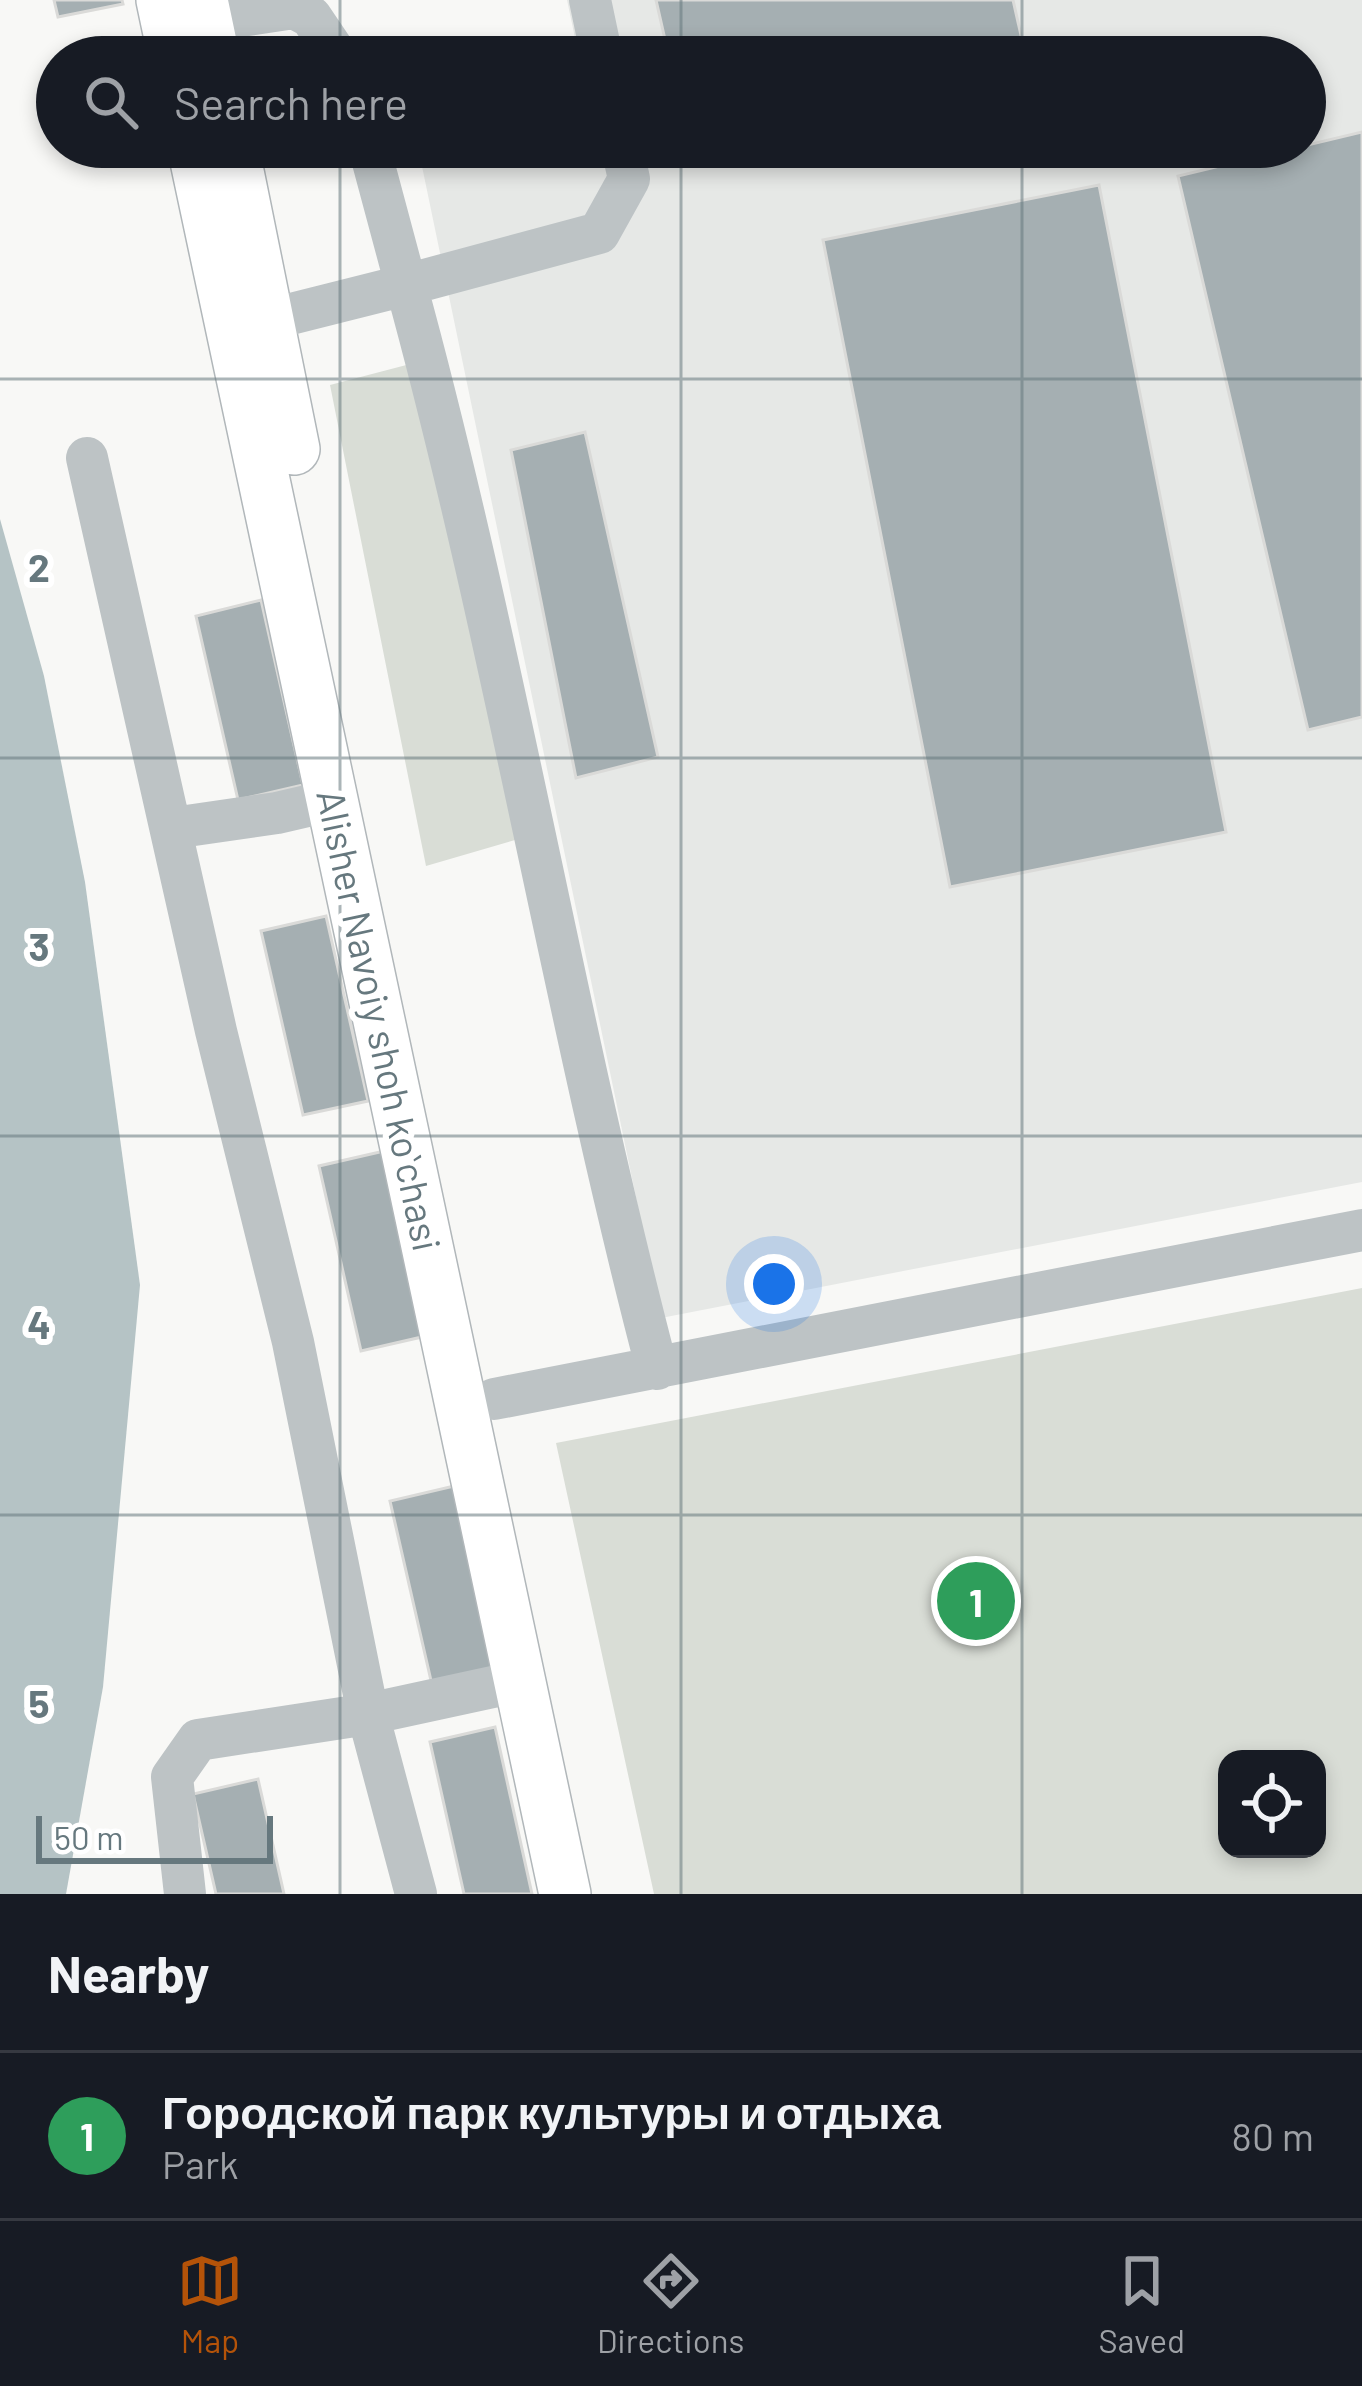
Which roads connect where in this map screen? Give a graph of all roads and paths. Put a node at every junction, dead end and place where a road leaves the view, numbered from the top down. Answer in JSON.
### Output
{"nodes":[{"id":1,"x":590,"y":0,"type":"edge"},
{"id":2,"x":292,"y":4,"type":"edge"},
{"id":3,"x":192,"y":27,"type":"edge"},
{"id":4,"x":324,"y":36,"type":"edge"},
{"id":5,"x":598,"y":36,"type":"edge"},
{"id":6,"x":198,"y":168,"type":"edge"},
{"id":7,"x":236,"y":168,"type":"edge"},
{"id":8,"x":375,"y":168,"type":"edge"},
{"id":9,"x":627,"y":168,"type":"edge"},
{"id":10,"x":406,"y":285,"type":"junction"},
{"id":11,"x":267,"y":320,"type":"junction"},
{"id":12,"x":87,"y":458,"type":"dead end"},
{"id":13,"x":334,"y":800,"type":"junction"},
{"id":14,"x":173,"y":828,"type":"junction"},
{"id":15,"x":1362,"y":1230,"type":"edge"},
{"id":16,"x":657,"y":1369,"type":"junction"},
{"id":17,"x":478,"y":1403,"type":"junction"},
{"id":18,"x":520,"y":1681,"type":"junction"},
{"id":19,"x":368,"y":1714,"type":"junction"},
{"id":20,"x":185,"y":1894,"type":"edge"},
{"id":21,"x":416,"y":1894,"type":"edge"},
{"id":22,"x":565,"y":1894,"type":"edge"},
{"id":23,"x":598,"y":1894,"type":"edge"}],
"edges":[{"from":1,"to":5,"type":"street"},
{"from":2,"to":3,"type":"street"},
{"from":2,"to":4,"type":"street"},
{"from":6,"to":13,"type":"main road","name":"Alisher Navoiy shoh koʻchasi"},
{"from":7,"to":11,"type":"main road","name":"Alisher Navoiy shoh koʻchasi"},
{"from":8,"to":10,"type":"street"},
{"from":9,"to":10,"type":"street"},
{"from":10,"to":11,"type":"street"},
{"from":10,"to":16,"type":"street"},
{"from":11,"to":17,"type":"main road","name":"Alisher Navoiy shoh koʻchasi"},
{"from":12,"to":14,"type":"street"},
{"from":13,"to":14,"type":"street"},
{"from":13,"to":17,"type":"main road","name":"Alisher Navoiy shoh koʻchasi"},
{"from":14,"to":19,"type":"street"},
{"from":15,"to":16,"type":"street"},
{"from":16,"to":17,"type":"street"},
{"from":17,"to":18,"type":"main road","name":"Alisher Navoiy shoh koʻchasi"},
{"from":17,"to":23,"type":"main road","name":"Alisher Navoiy shoh koʻchasi"},
{"from":18,"to":19,"type":"street"},
{"from":18,"to":22,"type":"main road","name":"Alisher Navoiy shoh koʻchasi"},
{"from":19,"to":20,"type":"street"},
{"from":19,"to":21,"type":"street"}]}
